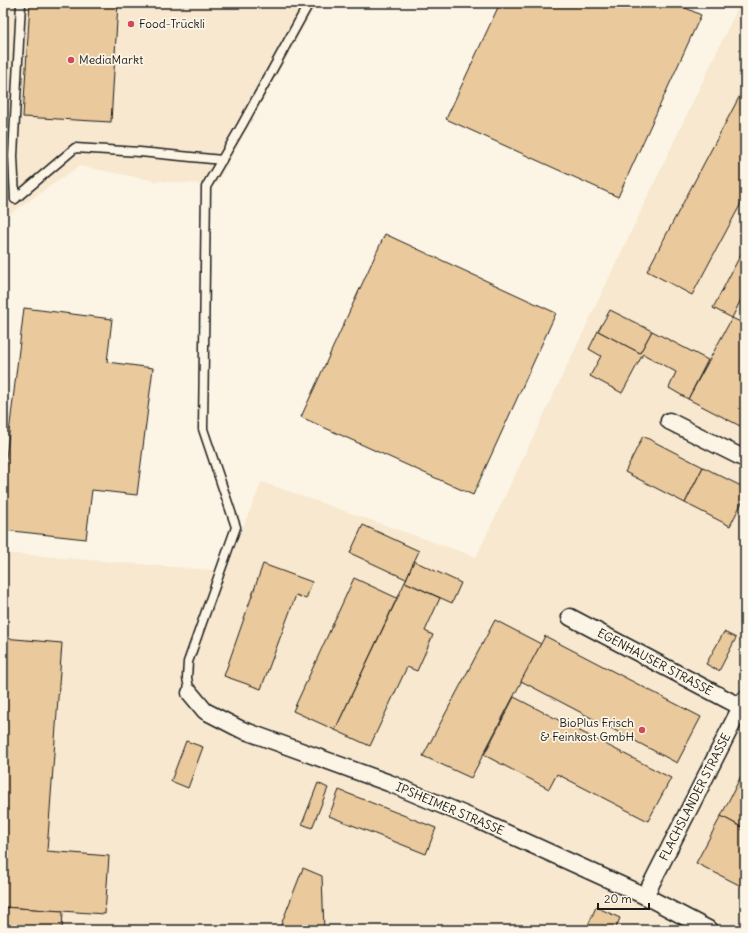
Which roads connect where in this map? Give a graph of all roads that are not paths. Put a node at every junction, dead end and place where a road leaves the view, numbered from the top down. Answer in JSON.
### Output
{"nodes":[{"id":1,"x":21,"y":3,"type":"edge"},
{"id":2,"x":309,"y":3,"type":"edge"},
{"id":3,"x":222,"y":160,"type":"junction"},
{"id":4,"x":669,"y":421,"type":"dead end"},
{"id":5,"x":745,"y":458,"type":"edge"},
{"id":6,"x":570,"y":617,"type":"dead end"},
{"id":7,"x":190,"y":693,"type":"joint"},
{"id":8,"x":743,"y":703,"type":"edge"},
{"id":9,"x":645,"y":896,"type":"junction"},
{"id":10,"x":710,"y":930,"type":"edge"}],
"edges":[{"from":1,"to":3,"type":"lane"},
{"from":2,"to":3,"type":"lane"},
{"from":3,"to":7,"type":"lane"},
{"from":4,"to":5,"type":"street"},
{"from":6,"to":8,"type":"street","name":"EGENHAUSER STRASSE"},
{"from":7,"to":9,"type":"street","name":"IPSHEIMER STRASSE"},
{"from":8,"to":9,"type":"street","name":"FLACHSLANDER STRASSE"},
{"from":9,"to":10,"type":"street","name":"IPSHEIMER STRASSE"}]}
